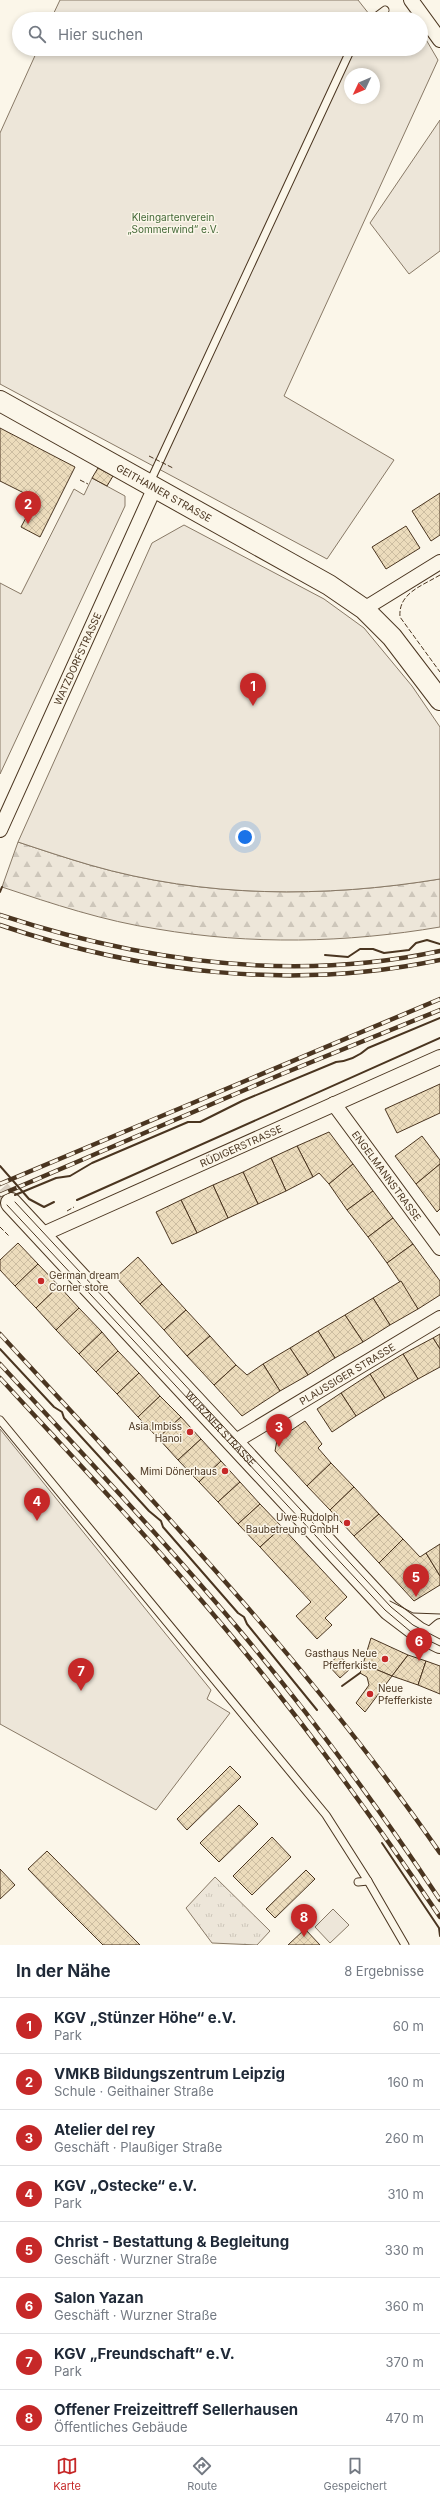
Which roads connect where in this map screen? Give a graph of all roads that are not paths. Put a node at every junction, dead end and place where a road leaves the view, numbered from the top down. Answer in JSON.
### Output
{"nodes":[{"id":1,"x":412,"y":1,"type":"edge"},
{"id":2,"x":385,"y":10,"type":"dead end"},
{"id":3,"x":382,"y":12,"type":"edge"},
{"id":4,"x":420,"y":12,"type":"edge"},
{"id":5,"x":428,"y":23,"type":"edge"},
{"id":6,"x":440,"y":40,"type":"edge"},
{"id":7,"x":348,"y":56,"type":"edge"},
{"id":8,"x":0,"y":401,"type":"edge"},
{"id":9,"x":152,"y":485,"type":"junction"},
{"id":10,"x":440,"y":562,"type":"edge"},
{"id":11,"x":364,"y":609,"type":"junction"},
{"id":12,"x":440,"y":700,"type":"edge"},
{"id":13,"x":0,"y":830,"type":"edge"},
{"id":14,"x":440,"y":1057,"type":"edge"},
{"id":15,"x":334,"y":1104,"type":"junction"},
{"id":16,"x":11,"y":1203,"type":"tunnel mouth"},
{"id":17,"x":41,"y":1236,"type":"junction"},
{"id":18,"x":440,"y":1248,"type":"edge"},
{"id":19,"x":440,"y":1318,"type":"edge"},
{"id":20,"x":0,"y":1420,"type":"edge"},
{"id":21,"x":234,"y":1442,"type":"junction"},
{"id":22,"x":436,"y":1636,"type":"edge"},
{"id":23,"x":368,"y":1881,"type":"junction"},
{"id":24,"x":358,"y":1882,"type":"dead end"},
{"id":25,"x":406,"y":1945,"type":"edge"}],
"edges":[{"from":1,"to":4,"type":"street"},
{"from":2,"to":3,"type":"lane"},
{"from":5,"to":6,"type":"street"},
{"from":7,"to":9,"type":"lane"},
{"from":8,"to":9,"type":"main road","name":"GEITHAINER STRASSE"},
{"from":9,"to":11,"type":"main road","name":"GEITHAINER STRASSE"},
{"from":9,"to":13,"type":"street","name":"WATZDORFSTRASSE"},
{"from":10,"to":11,"type":"street"},
{"from":11,"to":12,"type":"main road","name":"GEITHAINER STRASSE"},
{"from":14,"to":15,"type":"street","name":"RÜDIGERSTRASSE"},
{"from":15,"to":17,"type":"street","name":"RÜDIGERSTRASSE"},
{"from":15,"to":18,"type":"street","name":"ENGELMANNSTRASSE"},
{"from":16,"to":17,"type":"main road","name":"WURZNER STRASSE"},
{"from":17,"to":21,"type":"main road","name":"WURZNER STRASSE"},
{"from":19,"to":21,"type":"street","name":"PLAUSSIGER STRASSE"},
{"from":20,"to":23,"type":"lane"},
{"from":21,"to":22,"type":"main road","name":"WURZNER STRASSE"},
{"from":23,"to":24,"type":"lane"},
{"from":23,"to":25,"type":"lane"}]}
